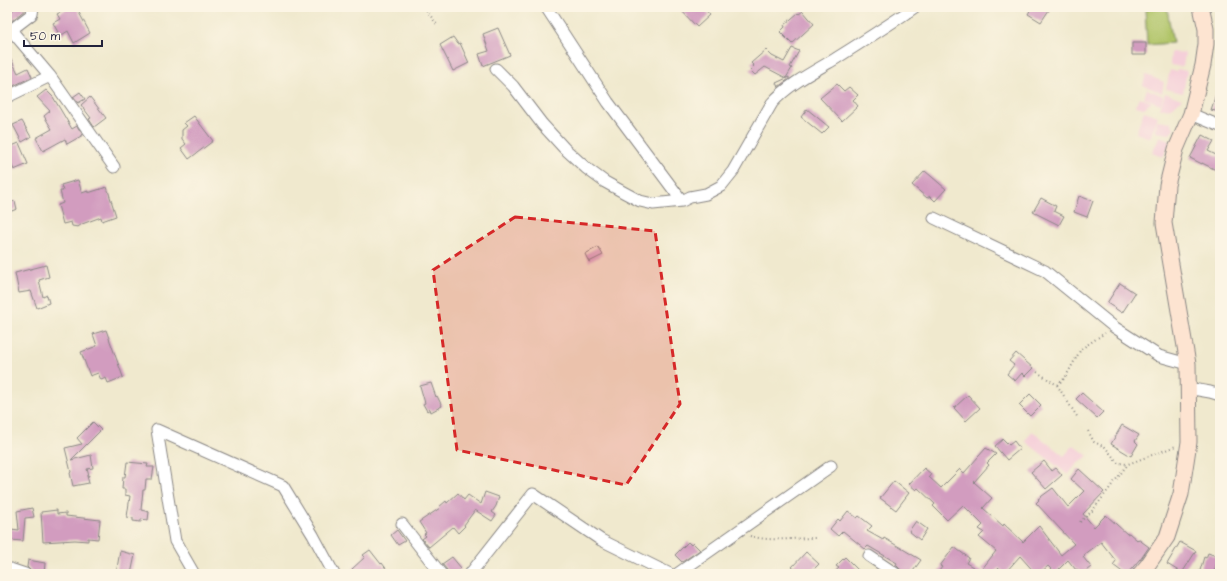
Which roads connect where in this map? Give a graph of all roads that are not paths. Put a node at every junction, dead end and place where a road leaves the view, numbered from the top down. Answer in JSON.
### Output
{"nodes":[{"id":1,"x":34,"y":7,"type":"edge"},
{"id":2,"x":546,"y":7,"type":"edge"},
{"id":3,"x":915,"y":7,"type":"edge"},
{"id":4,"x":1201,"y":7,"type":"edge"},
{"id":5,"x":9,"y":29,"type":"edge"},
{"id":6,"x":496,"y":69,"type":"dead end"},
{"id":7,"x":50,"y":76,"type":"junction"},
{"id":8,"x":7,"y":97,"type":"edge"},
{"id":9,"x":1191,"y":114,"type":"junction"},
{"id":10,"x":1220,"y":126,"type":"edge"},
{"id":11,"x":114,"y":167,"type":"dead end"},
{"id":12,"x":682,"y":201,"type":"junction"},
{"id":13,"x":934,"y":218,"type":"dead end"},
{"id":14,"x":1188,"y":364,"type":"junction"},
{"id":15,"x":1187,"y":388,"type":"junction"},
{"id":16,"x":1220,"y":395,"type":"edge"},
{"id":17,"x":831,"y":466,"type":"dead end"},
{"id":18,"x":402,"y":524,"type":"dead end"},
{"id":19,"x":869,"y":556,"type":"dead end"},
{"id":20,"x":7,"y":568,"type":"edge"},
{"id":21,"x":21,"y":573,"type":"edge"},
{"id":22,"x":194,"y":574,"type":"edge"},
{"id":23,"x":334,"y":574,"type":"edge"},
{"id":24,"x":440,"y":574,"type":"edge"},
{"id":25,"x":470,"y":574,"type":"edge"},
{"id":26,"x":670,"y":574,"type":"edge"},
{"id":27,"x":677,"y":574,"type":"edge"},
{"id":28,"x":896,"y":574,"type":"edge"},
{"id":29,"x":1140,"y":574,"type":"edge"}],
"edges":[{"from":1,"to":5,"type":"street"},
{"from":2,"to":12,"type":"street"},
{"from":3,"to":12,"type":"street"},
{"from":4,"to":9,"type":"street"},
{"from":5,"to":7,"type":"street"},
{"from":6,"to":12,"type":"street"},
{"from":7,"to":8,"type":"street"},
{"from":7,"to":11,"type":"street"},
{"from":9,"to":10,"type":"street"},
{"from":9,"to":14,"type":"street"},
{"from":13,"to":14,"type":"street"},
{"from":14,"to":15,"type":"street"},
{"from":15,"to":16,"type":"street"},
{"from":15,"to":29,"type":"street"},
{"from":17,"to":27,"type":"street"},
{"from":18,"to":24,"type":"street"},
{"from":19,"to":28,"type":"street"},
{"from":20,"to":21,"type":"street"},
{"from":22,"to":23,"type":"street"},
{"from":25,"to":26,"type":"street"}]}
